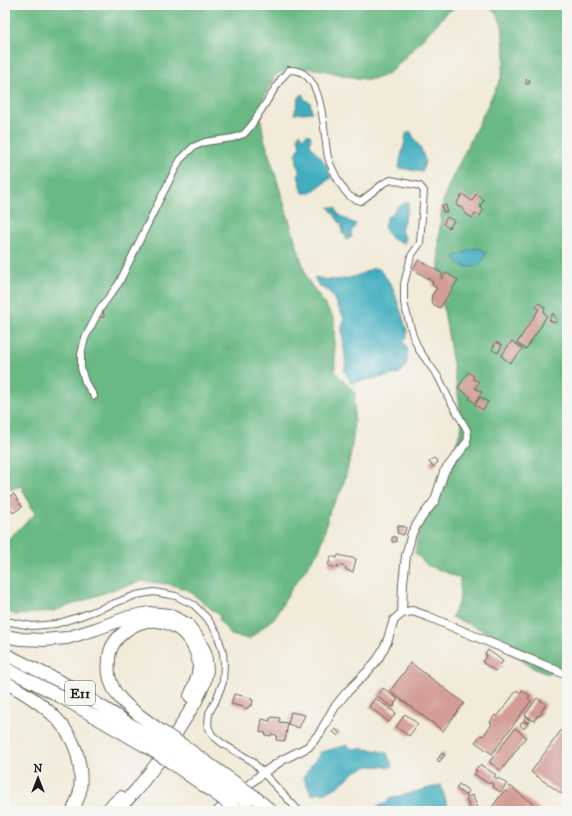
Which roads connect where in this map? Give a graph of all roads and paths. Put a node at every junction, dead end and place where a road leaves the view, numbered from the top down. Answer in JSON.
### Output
{"nodes":[{"id":1,"x":94,"y":396,"type":"dead end"},
{"id":2,"x":466,"y":444,"type":"joint"},
{"id":3,"x":402,"y":613,"type":"junction"},
{"id":4,"x":5,"y":621,"type":"edge"},
{"id":5,"x":5,"y":636,"type":"edge"},
{"id":6,"x":5,"y":654,"type":"edge"},
{"id":7,"x":5,"y":668,"type":"edge"},
{"id":8,"x":567,"y":675,"type":"edge"},
{"id":9,"x":5,"y":682,"type":"edge"},
{"id":10,"x":152,"y":738,"type":"junction"},
{"id":11,"x":176,"y":752,"type":"junction"},
{"id":12,"x":264,"y":773,"type":"junction"},
{"id":13,"x":227,"y":789,"type":"junction"},
{"id":14,"x":250,"y":799,"type":"junction"},
{"id":15,"x":73,"y":811,"type":"edge"},
{"id":16,"x":106,"y":811,"type":"edge"},
{"id":17,"x":117,"y":811,"type":"edge"},
{"id":18,"x":217,"y":811,"type":"edge"},
{"id":19,"x":238,"y":811,"type":"edge"},
{"id":20,"x":260,"y":811,"type":"edge"},
{"id":21,"x":271,"y":811,"type":"edge"},
{"id":22,"x":299,"y":811,"type":"edge"}],
"edges":[{"from":1,"to":2,"type":"street"},
{"from":2,"to":3,"type":"street"},
{"from":3,"to":8,"type":"street"},
{"from":3,"to":12,"type":"street"},
{"from":4,"to":12,"type":"street"},
{"from":5,"to":17,"type":"highway"},
{"from":6,"to":10,"type":"highway","number":"E11"},
{"from":7,"to":10,"type":"highway","number":"E11"},
{"from":9,"to":15,"type":"highway"},
{"from":10,"to":11,"type":"highway","bridge":true},
{"from":10,"to":11,"type":"highway","number":"E11","bridge":true},
{"from":10,"to":16,"type":"highway"},
{"from":11,"to":13,"type":"highway"},
{"from":11,"to":13,"type":"highway","number":"E11"},
{"from":12,"to":18,"type":"street"},
{"from":12,"to":22,"type":"street"},
{"from":13,"to":14,"type":"highway","number":"E11","bridge":true},
{"from":13,"to":19,"type":"highway","number":"E11","bridge":true},
{"from":14,"to":20,"type":"highway","number":"E11"},
{"from":14,"to":21,"type":"highway"}]}
